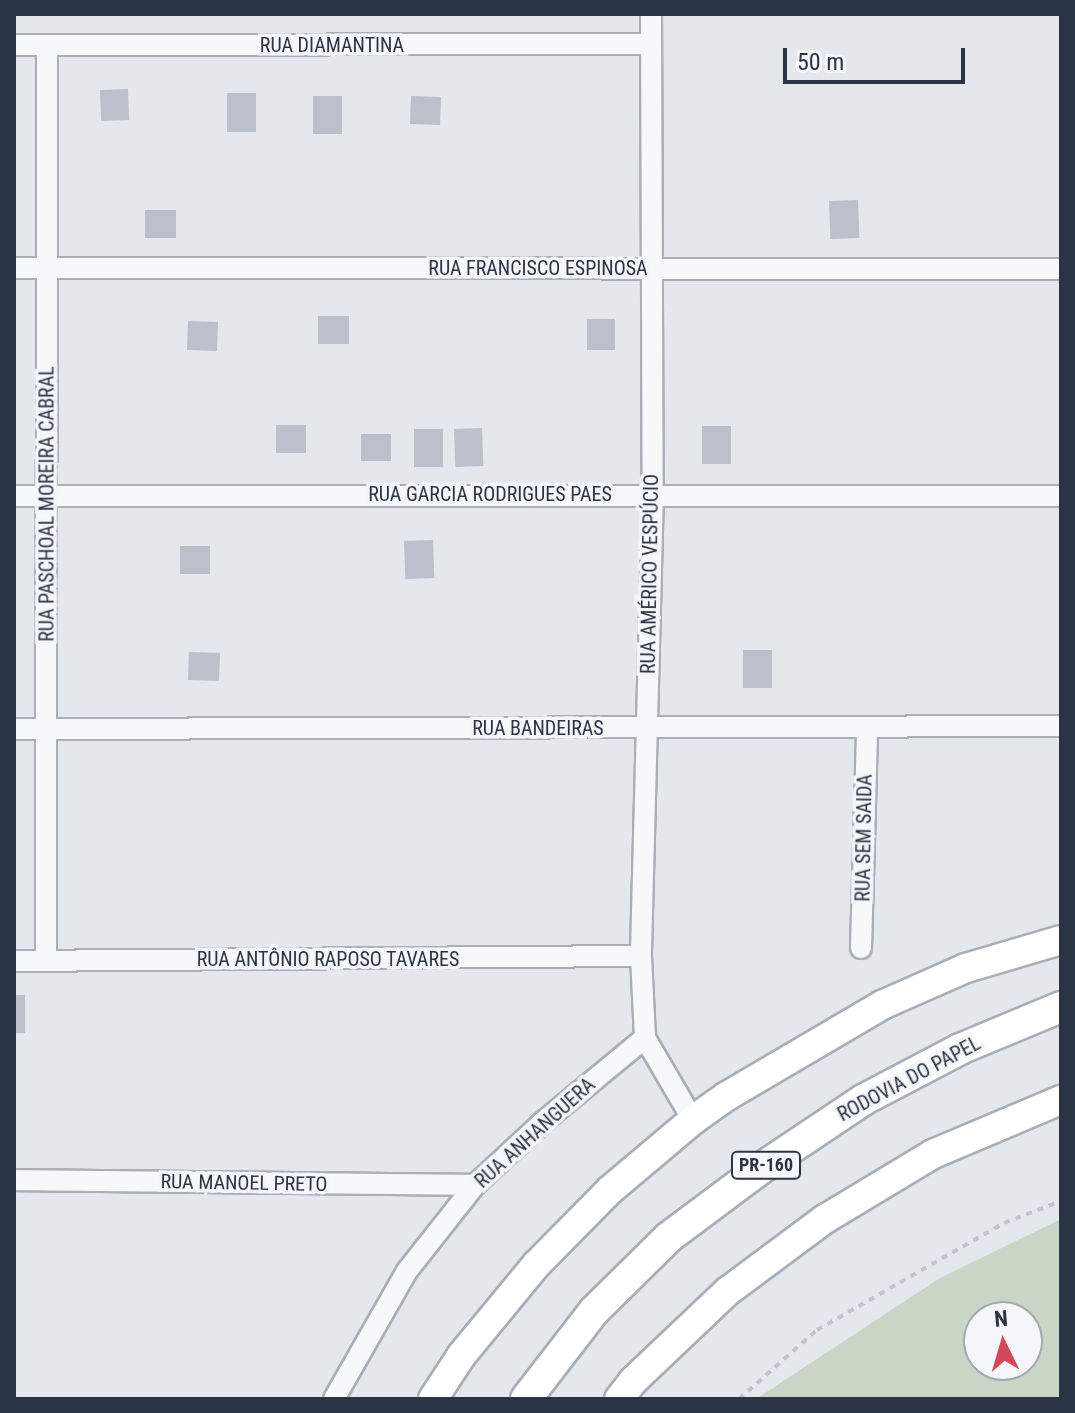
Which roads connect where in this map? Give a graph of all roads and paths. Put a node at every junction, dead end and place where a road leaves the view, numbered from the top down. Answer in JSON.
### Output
{"nodes":[{"id":1,"x":651,"y":14,"type":"edge"},
{"id":2,"x":650,"y":44,"type":"junction"},
{"id":3,"x":14,"y":45,"type":"edge"},
{"id":4,"x":47,"y":46,"type":"junction"},
{"id":5,"x":649,"y":267,"type":"junction"},
{"id":6,"x":14,"y":268,"type":"edge"},
{"id":7,"x":48,"y":268,"type":"junction"},
{"id":8,"x":1061,"y":269,"type":"edge"},
{"id":9,"x":653,"y":493,"type":"junction"},
{"id":10,"x":14,"y":496,"type":"edge"},
{"id":11,"x":47,"y":496,"type":"junction"},
{"id":12,"x":1061,"y":496,"type":"edge"},
{"id":13,"x":1061,"y":726,"type":"edge"},
{"id":14,"x":647,"y":727,"type":"junction"},
{"id":15,"x":867,"y":728,"type":"junction"},
{"id":16,"x":14,"y":729,"type":"edge"},
{"id":17,"x":47,"y":729,"type":"junction"},
{"id":18,"x":1061,"y":940,"type":"edge"},
{"id":19,"x":861,"y":948,"type":"dead end"},
{"id":20,"x":641,"y":956,"type":"junction"},
{"id":21,"x":14,"y":961,"type":"edge"},
{"id":22,"x":46,"y":961,"type":"junction"},
{"id":23,"x":1061,"y":1007,"type":"edge"},
{"id":24,"x":645,"y":1038,"type":"junction"},
{"id":25,"x":1061,"y":1100,"type":"edge"},
{"id":26,"x":693,"y":1120,"type":"junction"},
{"id":27,"x":14,"y":1180,"type":"edge"},
{"id":28,"x":475,"y":1185,"type":"junction"},
{"id":29,"x":1061,"y":1201,"type":"edge"},
{"id":30,"x":334,"y":1399,"type":"edge"},
{"id":31,"x":433,"y":1399,"type":"edge"},
{"id":32,"x":526,"y":1399,"type":"edge"},
{"id":33,"x":619,"y":1399,"type":"edge"},
{"id":34,"x":739,"y":1399,"type":"edge"}],
"edges":[{"from":1,"to":2,"type":"street","name":"RUA AMÉRICO VESPÚCIO"},
{"from":2,"to":4,"type":"street","name":"RUA DIAMANTINA"},
{"from":2,"to":5,"type":"street","name":"RUA AMÉRICO VESPÚCIO"},
{"from":3,"to":4,"type":"street","name":"RUA DIAMANTINA"},
{"from":4,"to":7,"type":"street","name":"RUA PASCHOAL MOREIRA CABRAL"},
{"from":5,"to":7,"type":"street","name":"RUA FRANCISCO ESPINOSA"},
{"from":5,"to":8,"type":"street","name":"RUA FRANCISCO ESPINOSA"},
{"from":5,"to":9,"type":"street","name":"RUA AMÉRICO VESPÚCIO"},
{"from":6,"to":7,"type":"street","name":"RUA FRANCISCO ESPINOSA"},
{"from":7,"to":11,"type":"street","name":"RUA PASCHOAL MOREIRA CABRAL"},
{"from":9,"to":11,"type":"street","name":"RUA GARCIA RODRIGUES PAES"},
{"from":9,"to":12,"type":"street","name":"RUA GARCIA RODRIGUES PAES"},
{"from":9,"to":14,"type":"street","name":"RUA AMÉRICO VESPÚCIO"},
{"from":10,"to":11,"type":"street","name":"RUA GARCIA RODRIGUES PAES"},
{"from":11,"to":17,"type":"street","name":"RUA PASCHOAL MOREIRA CABRAL"},
{"from":13,"to":15,"type":"street","name":"RUA BANDEIRAS"},
{"from":14,"to":15,"type":"street","name":"RUA BANDEIRAS"},
{"from":14,"to":17,"type":"street","name":"RUA BANDEIRAS"},
{"from":14,"to":20,"type":"street","name":"RUA AMÉRICO VESPÚCIO"},
{"from":15,"to":19,"type":"street","name":"RUA SEM SAIDA"},
{"from":16,"to":17,"type":"street","name":"RUA BANDEIRAS"},
{"from":17,"to":22,"type":"street","name":"RUA PASCHOAL MOREIRA CABRAL"},
{"from":18,"to":26,"type":"main road"},
{"from":20,"to":22,"type":"street","name":"RUA ANTÔNIO RAPOSO TAVARES"},
{"from":20,"to":24,"type":"street","name":"RUA AMÉRICO VESPÚCIO"},
{"from":21,"to":22,"type":"street","name":"RUA ANTÔNIO RAPOSO TAVARES"},
{"from":23,"to":32,"type":"main road","name":"RODOVIA DO PAPEL","number":"PR-160"},
{"from":24,"to":26,"type":"street","name":"RUA AMÉRICO VESPÚCIO"},
{"from":24,"to":28,"type":"street","name":"RUA ANHANGUERA"},
{"from":25,"to":33,"type":"main road"},
{"from":26,"to":31,"type":"main road"},
{"from":27,"to":28,"type":"street","name":"RUA MANOEL PRETO"},
{"from":28,"to":30,"type":"street","name":"RUA ANHANGUERA"},
{"from":29,"to":34,"type":"path"}]}
